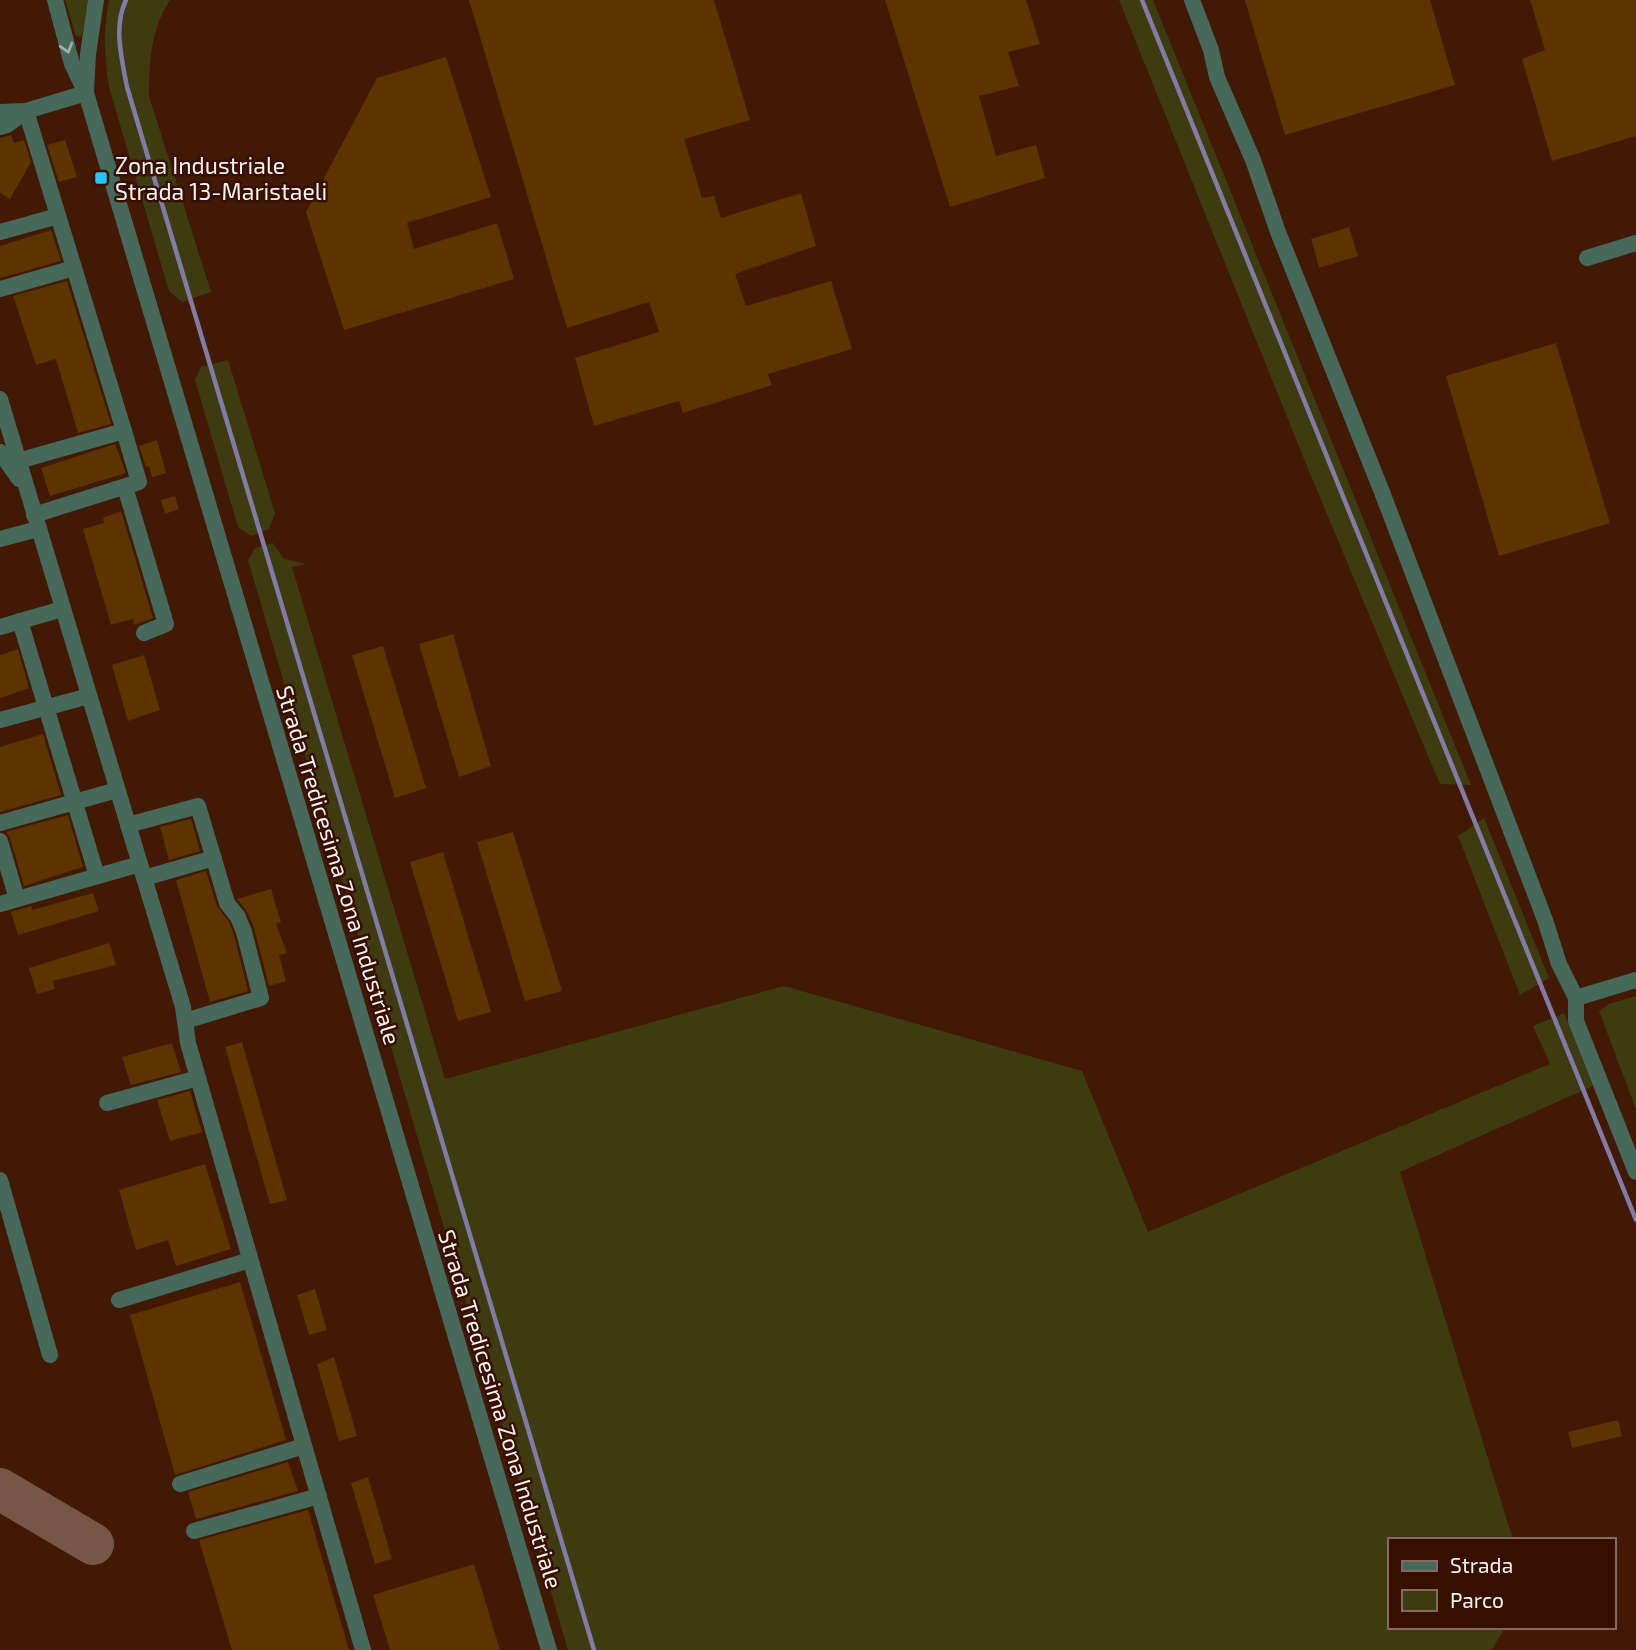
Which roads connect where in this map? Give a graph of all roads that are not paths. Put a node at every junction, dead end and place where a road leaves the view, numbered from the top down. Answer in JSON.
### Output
{"nodes":[{"id":1,"x":1192,"y":0,"type":"edge"},
{"id":2,"x":54,"y":2,"type":"edge"},
{"id":3,"x":98,"y":3,"type":"edge"},
{"id":4,"x":86,"y":93,"type":"junction"},
{"id":5,"x":26,"y":111,"type":"junction"},
{"id":6,"x":0,"y":112,"type":"edge"},
{"id":7,"x":0,"y":127,"type":"edge"},
{"id":8,"x":58,"y":215,"type":"junction"},
{"id":9,"x":0,"y":232,"type":"edge"},
{"id":10,"x":1636,"y":243,"type":"edge"},
{"id":11,"x":1587,"y":258,"type":"dead end"},
{"id":12,"x":74,"y":268,"type":"junction"},
{"id":13,"x":0,"y":289,"type":"edge"},
{"id":14,"x":0,"y":399,"type":"edge"},
{"id":15,"x":124,"y":431,"type":"junction"},
{"id":16,"x":0,"y":452,"type":"edge"},
{"id":17,"x":18,"y":461,"type":"junction"},
{"id":18,"x":125,"y":486,"type":"junction"},
{"id":19,"x":27,"y":491,"type":"junction"},
{"id":20,"x":36,"y":522,"type":"junction"},
{"id":21,"x":0,"y":539,"type":"edge"},
{"id":22,"x":62,"y":609,"type":"junction"},
{"id":23,"x":19,"y":621,"type":"junction"},
{"id":24,"x":0,"y":627,"type":"edge"},
{"id":25,"x":144,"y":633,"type":"dead end"},
{"id":26,"x":89,"y":696,"type":"junction"},
{"id":27,"x":46,"y":707,"type":"junction"},
{"id":28,"x":0,"y":720,"type":"edge"},
{"id":29,"x":117,"y":790,"type":"junction"},
{"id":30,"x":76,"y":802,"type":"junction"},
{"id":31,"x":0,"y":823,"type":"edge"},
{"id":32,"x":128,"y":825,"type":"junction"},
{"id":33,"x":0,"y":841,"type":"edge"},
{"id":34,"x":214,"y":858,"type":"junction"},
{"id":35,"x":142,"y":871,"type":"junction"},
{"id":36,"x":97,"y":876,"type":"junction"},
{"id":37,"x":17,"y":899,"type":"junction"},
{"id":38,"x":0,"y":904,"type":"edge"},
{"id":39,"x":1636,"y":979,"type":"edge"},
{"id":40,"x":1576,"y":998,"type":"junction"},
{"id":41,"x":185,"y":1021,"type":"junction"},
{"id":42,"x":198,"y":1078,"type":"junction"},
{"id":43,"x":107,"y":1102,"type":"dead end"},
{"id":44,"x":1636,"y":1172,"type":"edge"},
{"id":45,"x":0,"y":1180,"type":"edge"},
{"id":46,"x":250,"y":1259,"type":"junction"},
{"id":47,"x":119,"y":1300,"type":"dead end"},
{"id":48,"x":50,"y":1355,"type":"dead end"},
{"id":49,"x":304,"y":1446,"type":"junction"},
{"id":50,"x":180,"y":1484,"type":"dead end"},
{"id":51,"x":318,"y":1496,"type":"junction"},
{"id":52,"x":194,"y":1531,"type":"dead end"},
{"id":53,"x":363,"y":1650,"type":"edge"},
{"id":54,"x":549,"y":1650,"type":"edge"}],
"edges":[{"from":1,"to":40,"type":"street"},
{"from":2,"to":4,"type":"street","one_way":true},
{"from":3,"to":4,"type":"street"},
{"from":4,"to":5,"type":"street"},
{"from":4,"to":54,"type":"street","name":"Strada Tredicesima Zona Industriale"},
{"from":5,"to":6,"type":"street"},
{"from":5,"to":7,"type":"street"},
{"from":5,"to":8,"type":"street"},
{"from":8,"to":9,"type":"street"},
{"from":8,"to":12,"type":"street"},
{"from":10,"to":11,"type":"street"},
{"from":12,"to":13,"type":"street"},
{"from":12,"to":15,"type":"street"},
{"from":14,"to":17,"type":"street"},
{"from":15,"to":17,"type":"street"},
{"from":15,"to":18,"type":"street"},
{"from":16,"to":19,"type":"street"},
{"from":17,"to":19,"type":"street"},
{"from":18,"to":20,"type":"street"},
{"from":18,"to":25,"type":"street"},
{"from":19,"to":20,"type":"street"},
{"from":20,"to":21,"type":"street"},
{"from":20,"to":22,"type":"street"},
{"from":22,"to":23,"type":"street"},
{"from":22,"to":26,"type":"street"},
{"from":23,"to":24,"type":"street"},
{"from":23,"to":27,"type":"street"},
{"from":26,"to":27,"type":"street"},
{"from":26,"to":29,"type":"street"},
{"from":27,"to":28,"type":"street"},
{"from":27,"to":30,"type":"street"},
{"from":29,"to":30,"type":"street"},
{"from":29,"to":32,"type":"street"},
{"from":30,"to":31,"type":"street"},
{"from":30,"to":36,"type":"street"},
{"from":32,"to":34,"type":"street"},
{"from":32,"to":35,"type":"street"},
{"from":33,"to":37,"type":"street"},
{"from":34,"to":35,"type":"street"},
{"from":34,"to":41,"type":"street"},
{"from":35,"to":36,"type":"street"},
{"from":35,"to":41,"type":"street"},
{"from":36,"to":37,"type":"street"},
{"from":37,"to":38,"type":"street"},
{"from":39,"to":40,"type":"street"},
{"from":40,"to":44,"type":"street"},
{"from":41,"to":42,"type":"street"},
{"from":42,"to":43,"type":"street"},
{"from":42,"to":46,"type":"street"},
{"from":45,"to":48,"type":"street"},
{"from":46,"to":47,"type":"street"},
{"from":46,"to":49,"type":"street"},
{"from":49,"to":50,"type":"street"},
{"from":49,"to":51,"type":"street"},
{"from":51,"to":52,"type":"street"},
{"from":51,"to":53,"type":"street"}]}
